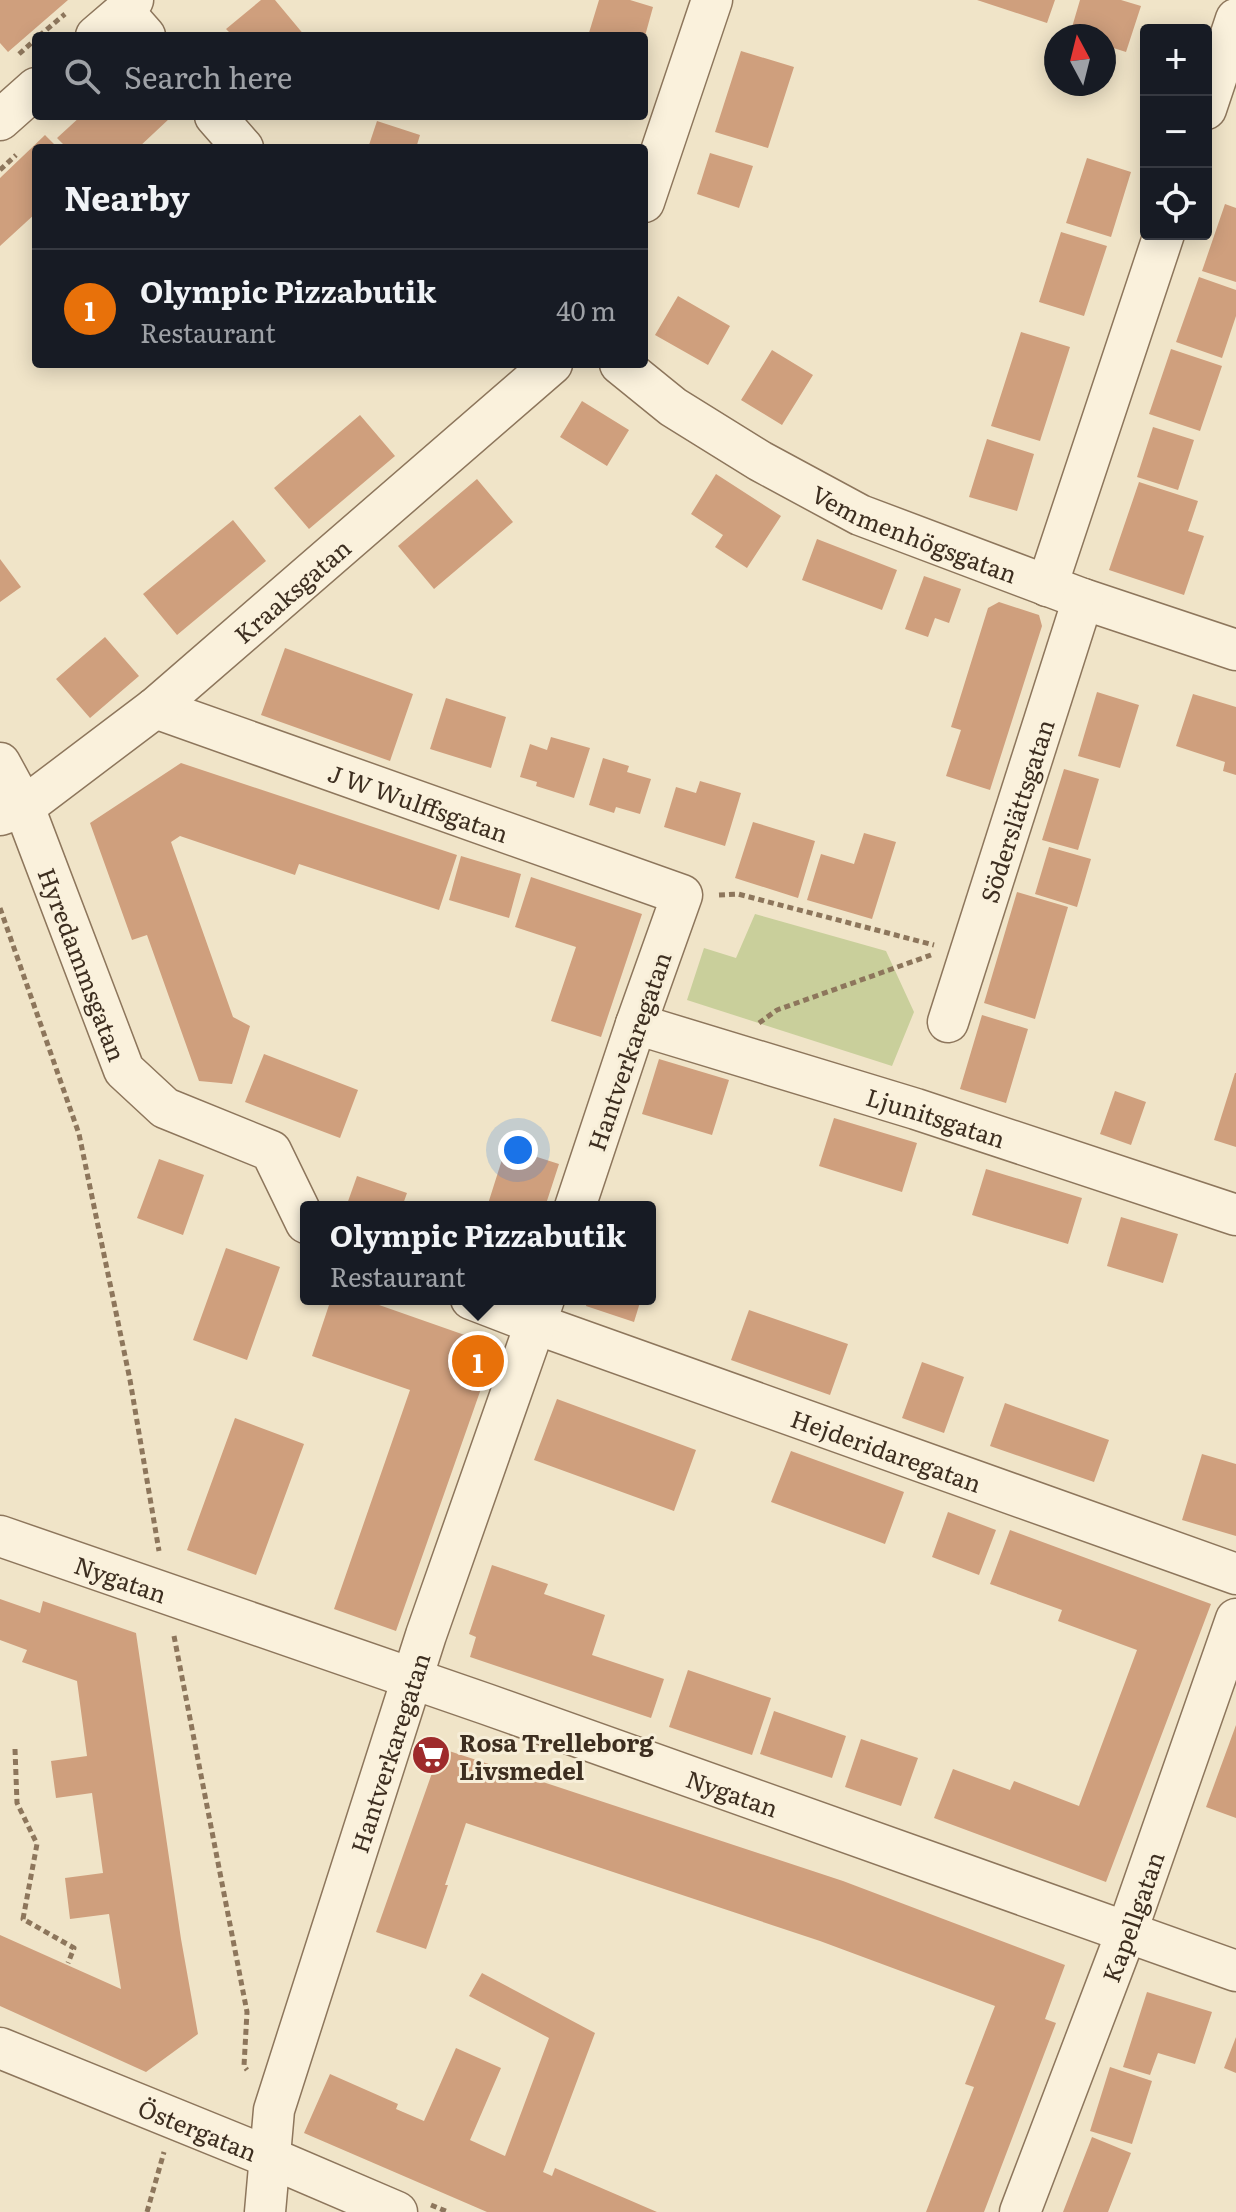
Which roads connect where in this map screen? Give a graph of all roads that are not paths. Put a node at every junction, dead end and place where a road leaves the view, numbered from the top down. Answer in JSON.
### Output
{"nodes":[{"id":1,"x":712,"y":0,"type":"edge"},
{"id":2,"x":1216,"y":0,"type":"edge"},
{"id":3,"x":1236,"y":7,"type":"edge"},
{"id":4,"x":1236,"y":19,"type":"edge"},
{"id":5,"x":32,"y":92,"type":"edge"},
{"id":6,"x":1210,"y":96,"type":"edge"},
{"id":7,"x":0,"y":120,"type":"edge"},
{"id":8,"x":218,"y":120,"type":"edge"},
{"id":9,"x":240,"y":144,"type":"edge"},
{"id":10,"x":648,"y":190,"type":"edge"},
{"id":11,"x":1162,"y":240,"type":"edge"},
{"id":12,"x":625,"y":368,"type":"edge"},
{"id":13,"x":538,"y":369,"type":"edge"},
{"id":14,"x":1065,"y":593,"type":"junction"},
{"id":15,"x":1236,"y":650,"type":"edge"},
{"id":16,"x":155,"y":708,"type":"junction"},
{"id":17,"x":0,"y":763,"type":"edge"},
{"id":18,"x":12,"y":811,"type":"edge"},
{"id":19,"x":682,"y":895,"type":"joint"},
{"id":20,"x":948,"y":1022,"type":"dead end"},
{"id":21,"x":636,"y":1024,"type":"junction"},
{"id":22,"x":577,"y":1201,"type":"edge"},
{"id":23,"x":300,"y":1211,"type":"edge"},
{"id":24,"x":1236,"y":1215,"type":"edge"},
{"id":25,"x":503,"y":1305,"type":"edge"},
{"id":26,"x":540,"y":1312,"type":"edge"},
{"id":27,"x":0,"y":1536,"type":"edge"},
{"id":28,"x":1236,"y":1574,"type":"edge"},
{"id":29,"x":1236,"y":1619,"type":"edge"},
{"id":30,"x":413,"y":1678,"type":"junction"},
{"id":31,"x":1127,"y":1931,"type":"junction"},
{"id":32,"x":1236,"y":1971,"type":"edge"},
{"id":33,"x":0,"y":2048,"type":"edge"},
{"id":34,"x":271,"y":2158,"type":"junction"},
{"id":35,"x":265,"y":2212,"type":"edge"},
{"id":36,"x":397,"y":2212,"type":"edge"},
{"id":37,"x":1020,"y":2212,"type":"edge"}],
"edges":[{"from":1,"to":10,"type":"street"},
{"from":2,"to":3,"type":"street"},
{"from":4,"to":6,"type":"street"},
{"from":5,"to":7,"type":"street"},
{"from":8,"to":9,"type":"street"},
{"from":11,"to":14,"type":"street","name":"Söderslättsgatan"},
{"from":12,"to":14,"type":"street","name":"Vemmenhögsgatan"},
{"from":13,"to":16,"type":"street","name":"Kraaksgatan"},
{"from":14,"to":15,"type":"street","name":"Vemmenhögsgatan"},
{"from":14,"to":20,"type":"street","name":"Söderslättsgatan"},
{"from":16,"to":18,"type":"street","name":"Kraaksgatan"},
{"from":16,"to":19,"type":"street","name":"J W Wulffsgatan"},
{"from":17,"to":18,"type":"street","name":"Hyredammsgatan"},
{"from":18,"to":23,"type":"street","name":"Hyredammsgatan"},
{"from":19,"to":21,"type":"street","name":"Hantverkaregatan"},
{"from":21,"to":22,"type":"street","name":"Hantverkaregatan"},
{"from":21,"to":24,"type":"street","name":"Ljunitsgatan"},
{"from":25,"to":26,"type":"street"},
{"from":26,"to":28,"type":"street","name":"Hejderidaregatan"},
{"from":26,"to":30,"type":"street","name":"Hantverkaregatan"},
{"from":27,"to":30,"type":"street","name":"Nygatan"},
{"from":29,"to":31,"type":"street","name":"Kapellgatan"},
{"from":30,"to":31,"type":"street","name":"Nygatan"},
{"from":30,"to":34,"type":"street","name":"Hantverkaregatan"},
{"from":31,"to":32,"type":"street","name":"Nygatan"},
{"from":31,"to":37,"type":"street","name":"Kapellgatan"},
{"from":33,"to":34,"type":"street","name":"Östergatan"},
{"from":34,"to":35,"type":"street","name":"Hantverkaregatan"},
{"from":34,"to":36,"type":"street","name":"Östergatan"}]}
